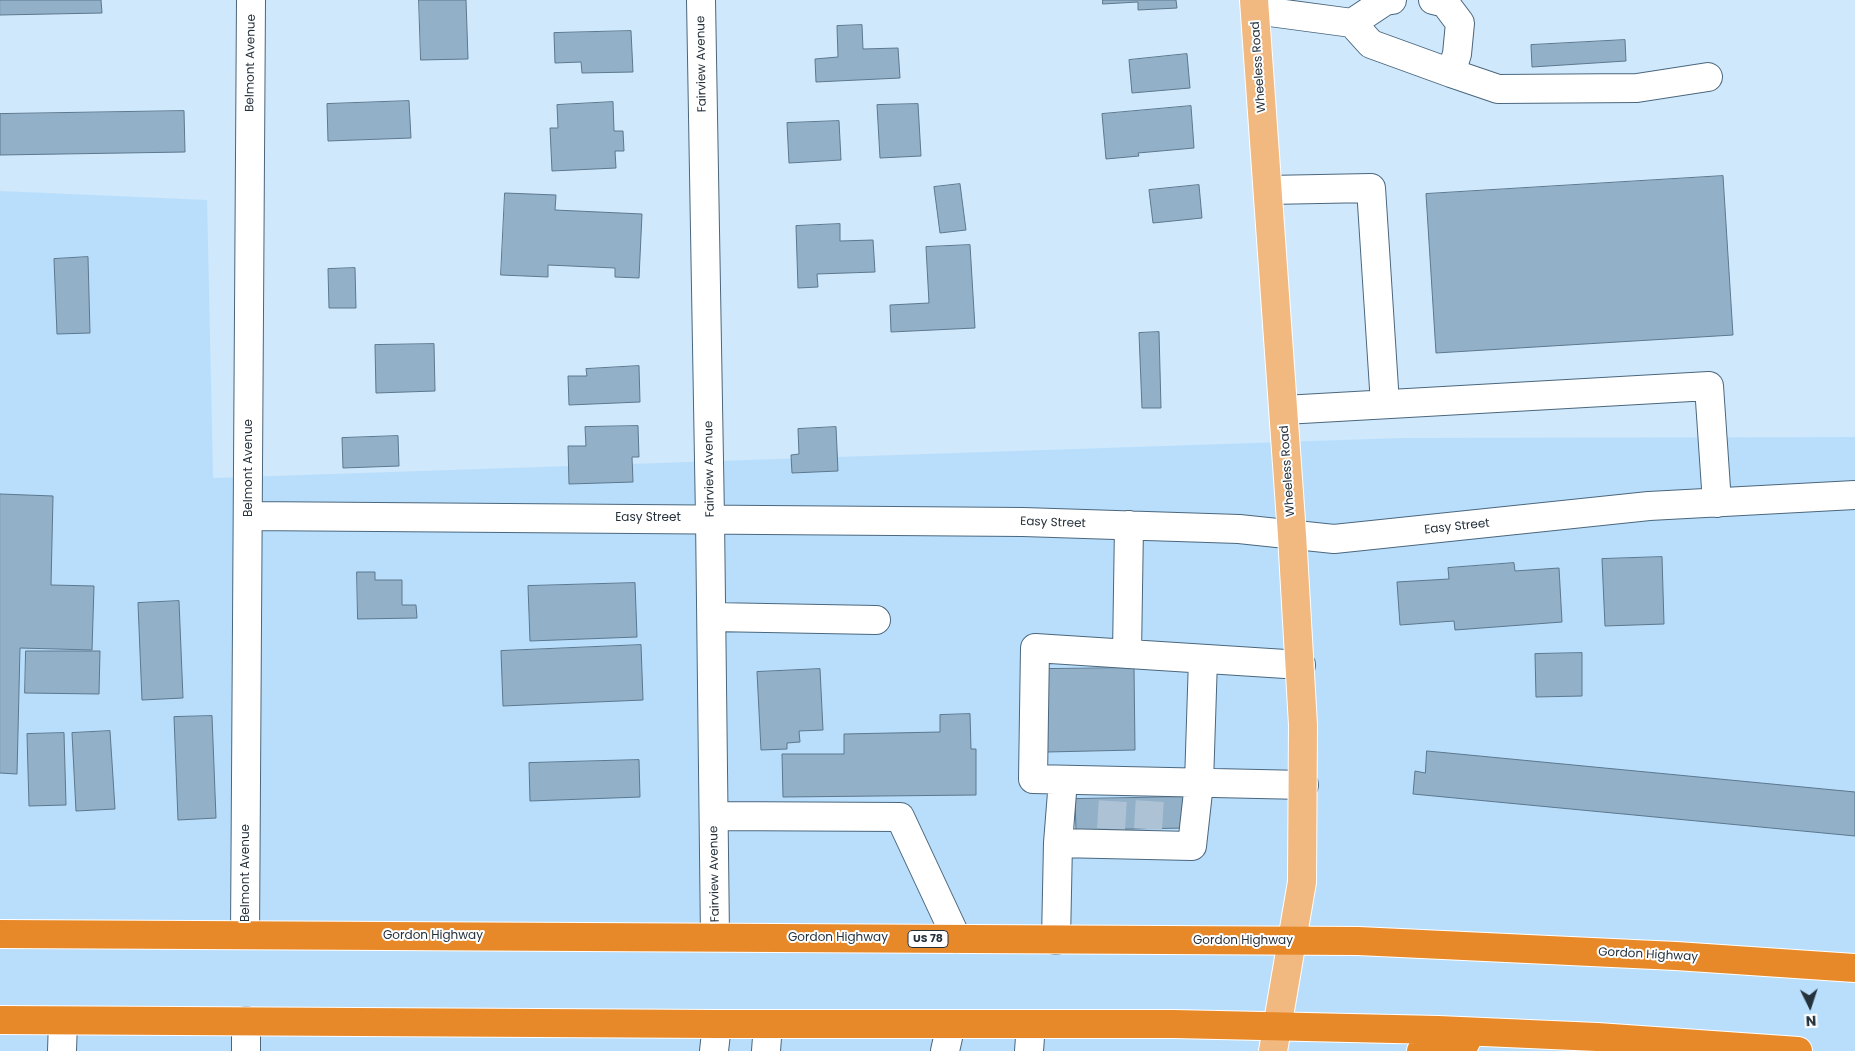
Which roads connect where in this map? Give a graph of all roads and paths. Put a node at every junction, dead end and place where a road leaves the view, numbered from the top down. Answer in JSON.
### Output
{"nodes":[{"id":1,"x":252,"y":0,"type":"edge"},
{"id":2,"x":701,"y":0,"type":"edge"},
{"id":3,"x":1392,"y":0,"type":"edge"},
{"id":4,"x":1433,"y":0,"type":"edge"},
{"id":5,"x":1254,"y":5,"type":"edge"},
{"id":6,"x":1352,"y":24,"type":"junction"},
{"id":7,"x":1452,"y":73,"type":"junction"},
{"id":8,"x":1708,"y":77,"type":"dead end"},
{"id":9,"x":1268,"y":190,"type":"junction"},
{"id":10,"x":1385,"y":404,"type":"junction"},
{"id":11,"x":1284,"y":410,"type":"junction"},
{"id":12,"x":1855,"y":494,"type":"edge"},
{"id":13,"x":1717,"y":502,"type":"junction"},
{"id":14,"x":248,"y":516,"type":"junction"},
{"id":15,"x":710,"y":518,"type":"junction"},
{"id":16,"x":1130,"y":525,"type":"junction"},
{"id":17,"x":1292,"y":535,"type":"junction"},
{"id":18,"x":712,"y":617,"type":"junction"},
{"id":19,"x":876,"y":620,"type":"dead end"},
{"id":20,"x":1127,"y":654,"type":"junction"},
{"id":21,"x":1203,"y":659,"type":"junction"},
{"id":22,"x":1301,"y":665,"type":"junction"},
{"id":23,"x":1062,"y":780,"type":"junction"},
{"id":24,"x":1199,"y":782,"type":"junction"},
{"id":25,"x":1304,"y":785,"type":"junction"},
{"id":26,"x":714,"y":816,"type":"junction"},
{"id":27,"x":1058,"y":843,"type":"junction"},
{"id":28,"x":0,"y":934,"type":"edge"},
{"id":29,"x":245,"y":935,"type":"junction"},
{"id":30,"x":716,"y":937,"type":"junction"},
{"id":31,"x":957,"y":939,"type":"junction"},
{"id":32,"x":1056,"y":940,"type":"junction"},
{"id":33,"x":1292,"y":942,"type":"junction"},
{"id":34,"x":1855,"y":968,"type":"edge"},
{"id":35,"x":0,"y":1020,"type":"edge"},
{"id":36,"x":63,"y":1021,"type":"junction"},
{"id":37,"x":246,"y":1021,"type":"junction"},
{"id":38,"x":718,"y":1024,"type":"junction"},
{"id":39,"x":768,"y":1024,"type":"junction"},
{"id":40,"x":951,"y":1024,"type":"junction"},
{"id":41,"x":1030,"y":1024,"type":"junction"},
{"id":42,"x":1507,"y":1033,"type":"junction"},
{"id":43,"x":1275,"y":1039,"type":"edge"},
{"id":44,"x":1565,"y":1043,"type":"edge"},
{"id":45,"x":1673,"y":1047,"type":"edge"},
{"id":46,"x":62,"y":1051,"type":"edge"},
{"id":47,"x":246,"y":1051,"type":"edge"},
{"id":48,"x":714,"y":1051,"type":"edge"},
{"id":49,"x":766,"y":1051,"type":"edge"},
{"id":50,"x":945,"y":1051,"type":"edge"},
{"id":51,"x":1029,"y":1051,"type":"edge"},
{"id":52,"x":1421,"y":1051,"type":"edge"},
{"id":53,"x":1798,"y":1051,"type":"edge"}],
"edges":[{"from":1,"to":14,"type":"street","name":"Belmont Avenue"},
{"from":2,"to":15,"type":"street","name":"Fairview Avenue"},
{"from":3,"to":6,"type":"street"},
{"from":4,"to":7,"type":"street"},
{"from":5,"to":6,"type":"street"},
{"from":5,"to":9,"type":"main road","name":"Wheeless Road"},
{"from":6,"to":7,"type":"street"},
{"from":7,"to":8,"type":"street"},
{"from":9,"to":10,"type":"street"},
{"from":9,"to":11,"type":"main road","name":"Wheeless Road"},
{"from":10,"to":11,"type":"street"},
{"from":10,"to":13,"type":"street"},
{"from":11,"to":17,"type":"main road","name":"Wheeless Road"},
{"from":12,"to":13,"type":"street","name":"Easy Street"},
{"from":13,"to":17,"type":"street","name":"Easy Street"},
{"from":14,"to":15,"type":"street","name":"Easy Street"},
{"from":14,"to":29,"type":"street","name":"Belmont Avenue"},
{"from":15,"to":16,"type":"street","name":"Easy Street"},
{"from":15,"to":18,"type":"street","name":"Fairview Avenue"},
{"from":16,"to":17,"type":"street","name":"Easy Street"},
{"from":16,"to":20,"type":"street"},
{"from":17,"to":22,"type":"main road","name":"Wheeless Road"},
{"from":18,"to":19,"type":"street"},
{"from":18,"to":26,"type":"street","name":"Fairview Avenue"},
{"from":20,"to":21,"type":"street"},
{"from":20,"to":23,"type":"street"},
{"from":21,"to":22,"type":"street"},
{"from":21,"to":24,"type":"street"},
{"from":22,"to":25,"type":"main road","name":"Wheeless Road"},
{"from":23,"to":24,"type":"street"},
{"from":23,"to":27,"type":"street"},
{"from":24,"to":25,"type":"street"},
{"from":24,"to":27,"type":"street"},
{"from":25,"to":33,"type":"main road","name":"Wheeless Road"},
{"from":26,"to":30,"type":"street","name":"Fairview Avenue"},
{"from":26,"to":31,"type":"street"},
{"from":27,"to":32,"type":"street"},
{"from":28,"to":29,"type":"highway","name":"Gordon Highway","number":"US 78"},
{"from":29,"to":30,"type":"highway","name":"Gordon Highway","number":"US 78"},
{"from":30,"to":31,"type":"highway","name":"Gordon Highway","number":"US 78"},
{"from":31,"to":32,"type":"highway","name":"Gordon Highway","number":"US 78"},
{"from":32,"to":33,"type":"highway","name":"Gordon Highway","number":"US 78"},
{"from":33,"to":34,"type":"highway","name":"Gordon Highway","number":"US 78"},
{"from":33,"to":43,"type":"main road","name":"Wheeless Road"},
{"from":35,"to":36,"type":"highway"},
{"from":36,"to":37,"type":"highway"},
{"from":36,"to":46,"type":"street"},
{"from":37,"to":38,"type":"highway"},
{"from":37,"to":47,"type":"street"},
{"from":38,"to":39,"type":"highway"},
{"from":38,"to":48,"type":"street"},
{"from":39,"to":40,"type":"highway"},
{"from":39,"to":49,"type":"street"},
{"from":40,"to":41,"type":"highway"},
{"from":40,"to":50,"type":"street"},
{"from":41,"to":43,"type":"highway"},
{"from":41,"to":51,"type":"street"},
{"from":42,"to":43,"type":"highway"},
{"from":42,"to":44,"type":"highway"},
{"from":42,"to":52,"type":"highway"},
{"from":44,"to":45,"type":"highway"},
{"from":45,"to":53,"type":"highway"}]}
